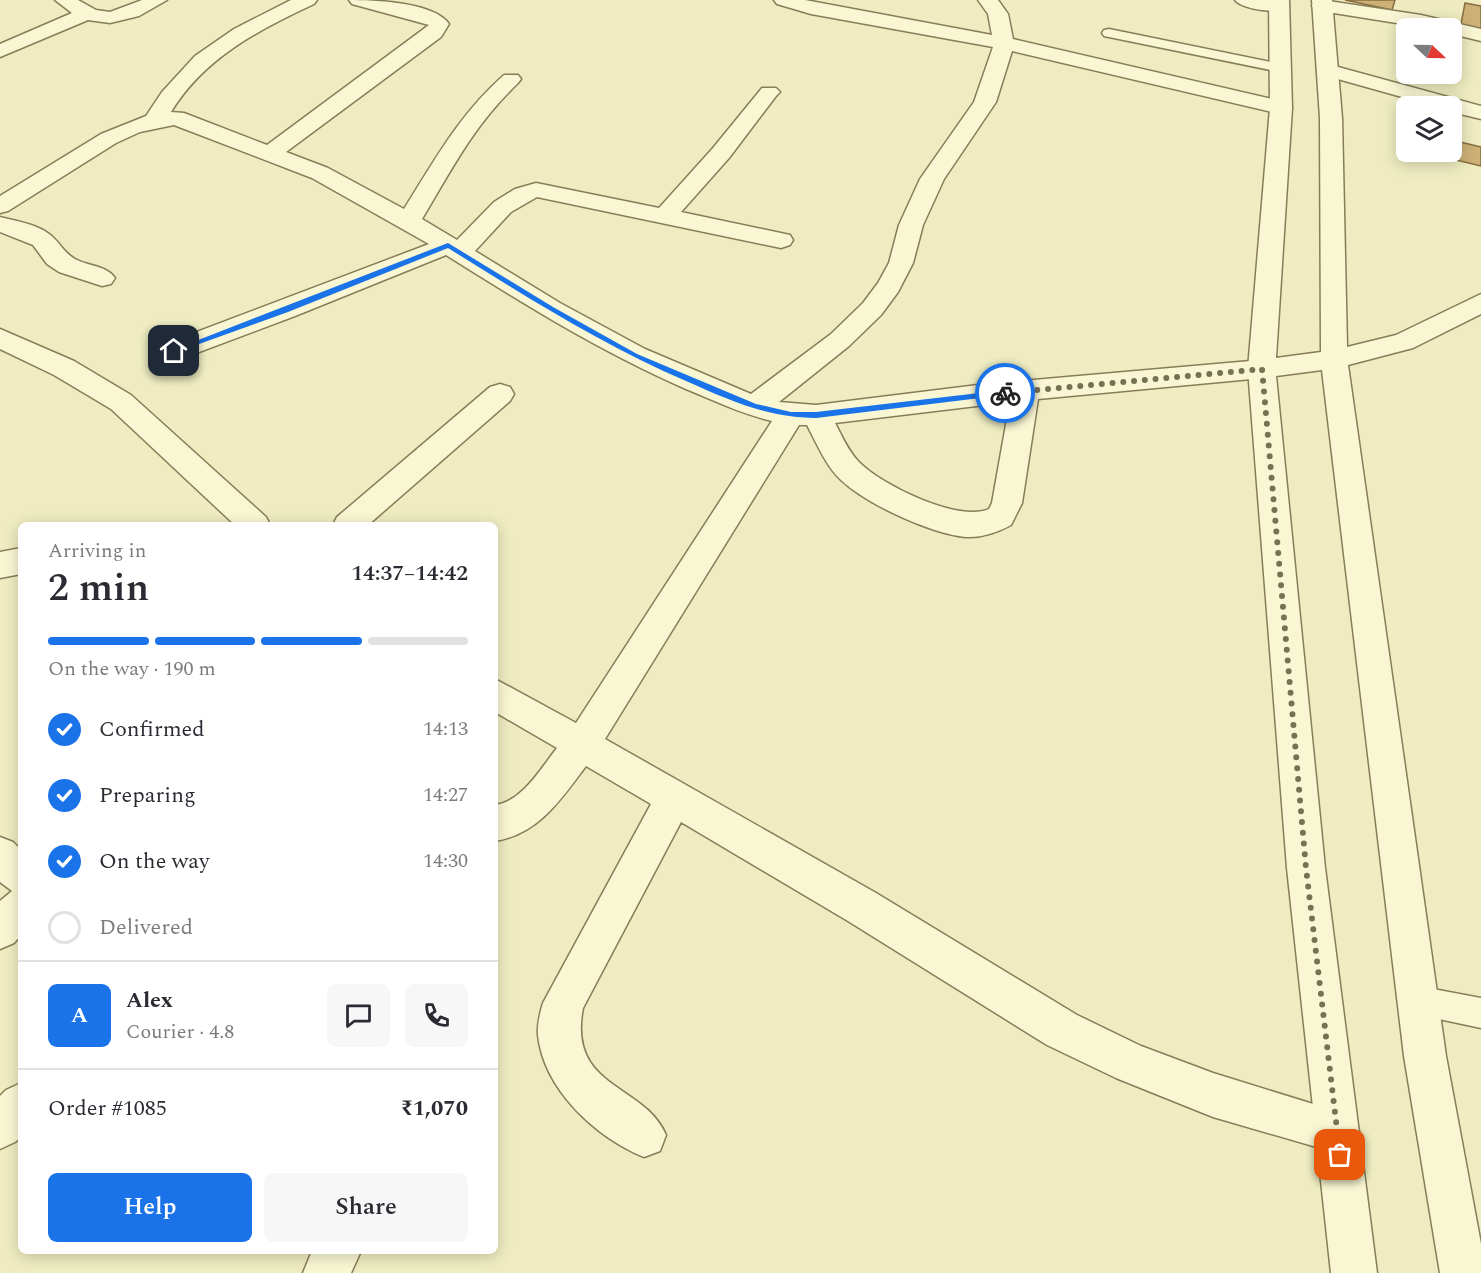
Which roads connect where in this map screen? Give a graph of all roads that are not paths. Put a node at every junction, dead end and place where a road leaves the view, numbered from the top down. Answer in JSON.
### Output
{"nodes":[{"id":1,"x":65,"y":0,"type":"edge"},
{"id":2,"x":157,"y":0,"type":"edge"},
{"id":3,"x":307,"y":0,"type":"edge"},
{"id":4,"x":359,"y":0,"type":"edge"},
{"id":5,"x":784,"y":0,"type":"edge"},
{"id":6,"x":988,"y":0,"type":"edge"},
{"id":7,"x":1245,"y":0,"type":"edge"},
{"id":8,"x":1279,"y":2,"type":"edge"},
{"id":9,"x":1322,"y":3,"type":"edge"},
{"id":10,"x":87,"y":14,"type":"junction"},
{"id":11,"x":1110,"y":33,"type":"dead end"},
{"id":12,"x":1481,"y":35,"type":"edge"},
{"id":13,"x":1004,"y":43,"type":"junction"},
{"id":14,"x":0,"y":51,"type":"edge"},
{"id":15,"x":1280,"y":68,"type":"junction"},
{"id":16,"x":1328,"y":70,"type":"junction"},
{"id":17,"x":511,"y":79,"type":"dead end"},
{"id":18,"x":769,"y":92,"type":"dead end"},
{"id":19,"x":1281,"y":108,"type":"junction"},
{"id":20,"x":1481,"y":113,"type":"edge"},
{"id":21,"x":156,"y":118,"type":"junction"},
{"id":22,"x":271,"y":153,"type":"junction"},
{"id":23,"x":0,"y":206,"type":"edge"},
{"id":24,"x":666,"y":215,"type":"junction"},
{"id":25,"x":409,"y":221,"type":"junction"},
{"id":26,"x":0,"y":224,"type":"edge"},
{"id":27,"x":781,"y":240,"type":"dead end"},
{"id":28,"x":454,"y":249,"type":"junction"},
{"id":29,"x":102,"y":278,"type":"dead end"},
{"id":30,"x":1481,"y":303,"type":"edge"},
{"id":31,"x":0,"y":338,"type":"edge"},
{"id":32,"x":174,"y":351,"type":"dead end"},
{"id":33,"x":1334,"y":360,"type":"junction"},
{"id":34,"x":1262,"y":369,"type":"junction"},
{"id":35,"x":1026,"y":390,"type":"junction"},
{"id":36,"x":501,"y":394,"type":"dead end"},
{"id":37,"x":754,"y":407,"type":"junction"},
{"id":38,"x":804,"y":415,"type":"junction"},
{"id":39,"x":252,"y":522,"type":"edge"},
{"id":40,"x":352,"y":522,"type":"edge"},
{"id":41,"x":18,"y":562,"type":"edge"},
{"id":42,"x":0,"y":565,"type":"edge"},
{"id":43,"x":498,"y":696,"type":"edge"},
{"id":44,"x":582,"y":744,"type":"junction"},
{"id":45,"x":674,"y":798,"type":"junction"},
{"id":46,"x":498,"y":823,"type":"edge"},
{"id":47,"x":0,"y":855,"type":"edge"},
{"id":48,"x":18,"y":873,"type":"edge"},
{"id":49,"x":18,"y":910,"type":"edge"},
{"id":50,"x":0,"y":929,"type":"edge"},
{"id":51,"x":1417,"y":1001,"type":"junction"},
{"id":52,"x":1481,"y":1013,"type":"edge"},
{"id":53,"x":18,"y":1108,"type":"edge"},
{"id":54,"x":0,"y":1127,"type":"edge"},
{"id":55,"x":1337,"y":1131,"type":"junction"},
{"id":56,"x":644,"y":1135,"type":"dead end"},
{"id":57,"x":336,"y":1254,"type":"edge"},
{"id":58,"x":326,"y":1273,"type":"edge"},
{"id":59,"x":1354,"y":1273,"type":"edge"},
{"id":60,"x":1463,"y":1273,"type":"edge"}],
"edges":[{"from":1,"to":10,"type":"street"},
{"from":2,"to":10,"type":"street"},
{"from":3,"to":21,"type":"street"},
{"from":4,"to":22,"type":"street"},
{"from":5,"to":13,"type":"street"},
{"from":6,"to":13,"type":"street"},
{"from":7,"to":8,"type":"street"},
{"from":8,"to":15,"type":"street"},
{"from":9,"to":12,"type":"street"},
{"from":9,"to":16,"type":"street"},
{"from":10,"to":14,"type":"street"},
{"from":11,"to":15,"type":"lane"},
{"from":13,"to":19,"type":"street"},
{"from":13,"to":37,"type":"street"},
{"from":15,"to":19,"type":"street"},
{"from":16,"to":20,"type":"street"},
{"from":16,"to":33,"type":"street"},
{"from":17,"to":25,"type":"street"},
{"from":18,"to":24,"type":"street"},
{"from":19,"to":34,"type":"street"},
{"from":21,"to":22,"type":"street"},
{"from":21,"to":23,"type":"street"},
{"from":22,"to":25,"type":"street"},
{"from":24,"to":27,"type":"street"},
{"from":24,"to":28,"type":"street"},
{"from":25,"to":28,"type":"street"},
{"from":26,"to":29,"type":"street"},
{"from":28,"to":32,"type":"street"},
{"from":28,"to":37,"type":"street"},
{"from":30,"to":33,"type":"street"},
{"from":31,"to":39,"type":"street"},
{"from":33,"to":34,"type":"street"},
{"from":33,"to":51,"type":"street"},
{"from":34,"to":35,"type":"street"},
{"from":34,"to":55,"type":"street"},
{"from":35,"to":38,"type":"street"},
{"from":35,"to":38,"type":"street"},
{"from":36,"to":40,"type":"street"},
{"from":37,"to":38,"type":"street"},
{"from":38,"to":44,"type":"street"},
{"from":41,"to":42,"type":"street"},
{"from":43,"to":44,"type":"street"},
{"from":44,"to":45,"type":"street"},
{"from":44,"to":46,"type":"street"},
{"from":45,"to":55,"type":"street"},
{"from":45,"to":56,"type":"street"},
{"from":47,"to":48,"type":"street"},
{"from":49,"to":50,"type":"street"},
{"from":51,"to":52,"type":"lane"},
{"from":51,"to":60,"type":"street"},
{"from":53,"to":54,"type":"street"},
{"from":55,"to":59,"type":"street"},
{"from":57,"to":58,"type":"street"}]}
